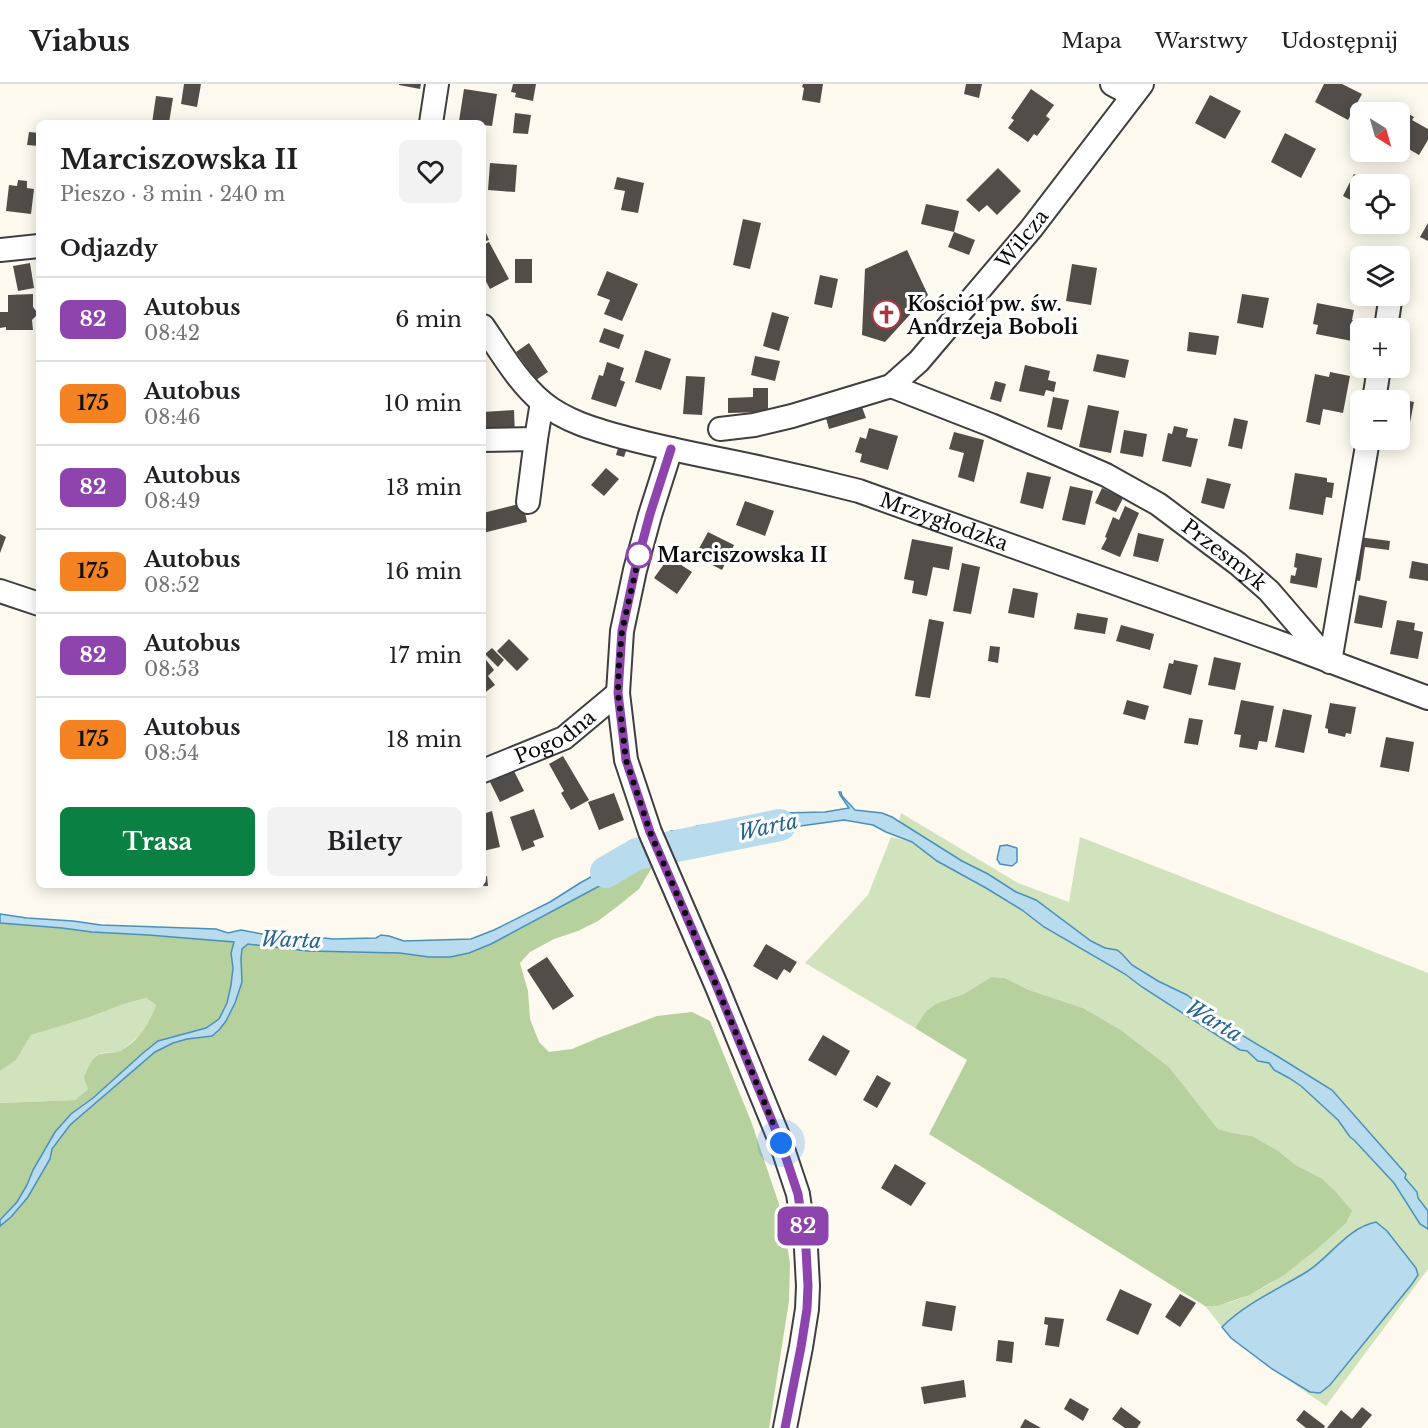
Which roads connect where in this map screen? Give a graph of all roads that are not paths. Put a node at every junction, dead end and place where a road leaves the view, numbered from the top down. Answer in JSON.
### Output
{"nodes":[{"id":1,"x":437,"y":84,"type":"edge"},
{"id":2,"x":1112,"y":84,"type":"edge"},
{"id":3,"x":1137,"y":90,"type":"edge"},
{"id":4,"x":431,"y":120,"type":"edge"},
{"id":5,"x":36,"y":246,"type":"edge"},
{"id":6,"x":0,"y":250,"type":"edge"},
{"id":7,"x":486,"y":330,"type":"edge"},
{"id":8,"x":891,"y":386,"type":"junction"},
{"id":9,"x":542,"y":402,"type":"junction"},
{"id":10,"x":720,"y":429,"type":"dead end"},
{"id":11,"x":536,"y":439,"type":"junction"},
{"id":12,"x":486,"y":440,"type":"edge"},
{"id":13,"x":671,"y":449,"type":"junction"},
{"id":14,"x":1366,"y":450,"type":"edge"},
{"id":15,"x":528,"y":502,"type":"dead end"},
{"id":16,"x":0,"y":591,"type":"edge"},
{"id":17,"x":36,"y":603,"type":"edge"},
{"id":18,"x":1330,"y":662,"type":"junction"},
{"id":19,"x":618,"y":693,"type":"junction"},
{"id":20,"x":1428,"y":699,"type":"edge"},
{"id":21,"x":486,"y":770,"type":"edge"},
{"id":22,"x":785,"y":1428,"type":"edge"}],
"edges":[{"from":1,"to":4,"type":"street"},
{"from":2,"to":3,"type":"street"},
{"from":3,"to":8,"type":"street","name":"Wilcza"},
{"from":5,"to":6,"type":"street"},
{"from":7,"to":9,"type":"street","name":"Mrzygłodzka"},
{"from":8,"to":10,"type":"street"},
{"from":8,"to":18,"type":"street","name":"Przesmyk"},
{"from":9,"to":11,"type":"street"},
{"from":9,"to":13,"type":"street","name":"Mrzygłodzka"},
{"from":11,"to":12,"type":"street"},
{"from":11,"to":15,"type":"street"},
{"from":13,"to":18,"type":"street","name":"Mrzygłodzka"},
{"from":13,"to":19,"type":"street"},
{"from":14,"to":18,"type":"street"},
{"from":16,"to":17,"type":"street"},
{"from":18,"to":20,"type":"street","name":"Mrzygłodzka"},
{"from":19,"to":21,"type":"street","name":"Pogodna"},
{"from":19,"to":22,"type":"street"}]}
